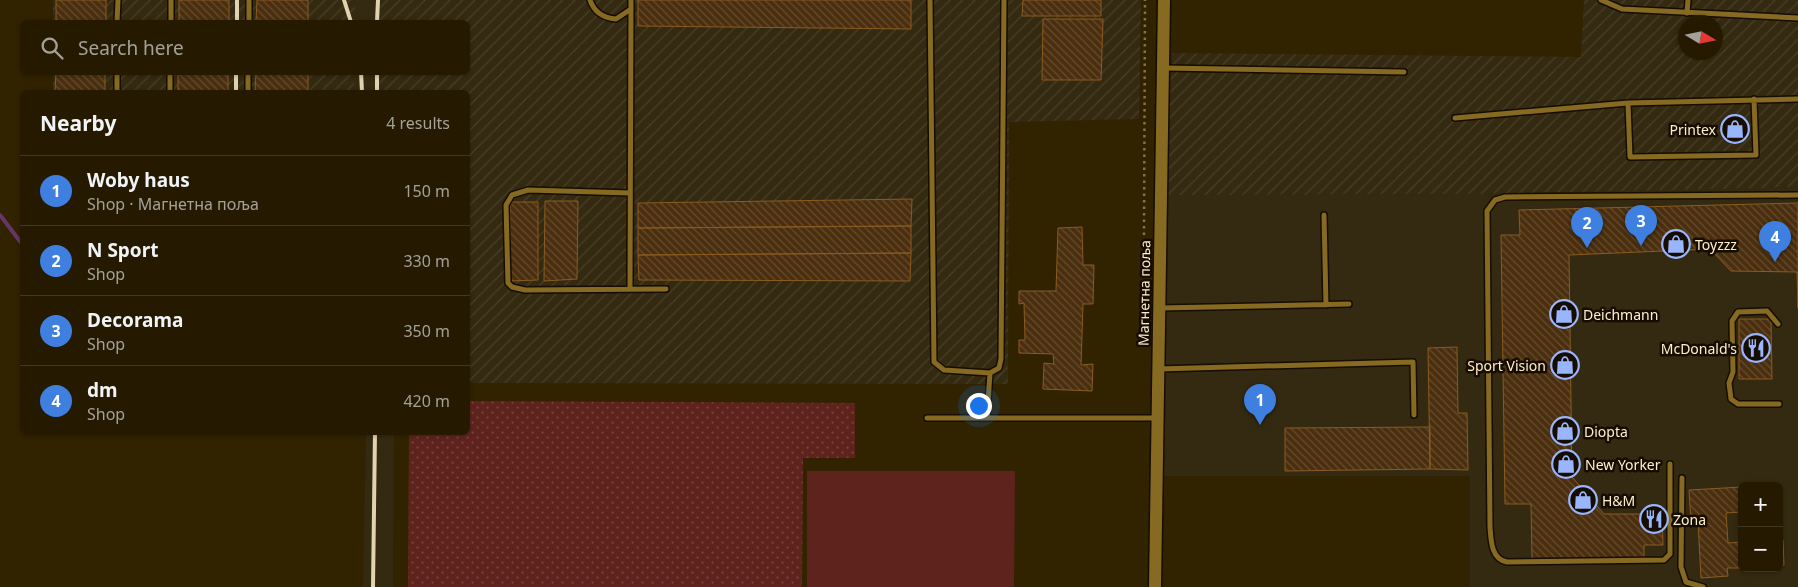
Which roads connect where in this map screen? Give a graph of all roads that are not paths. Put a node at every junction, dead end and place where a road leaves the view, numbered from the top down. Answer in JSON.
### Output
{"nodes":[{"id":1,"x":118,"y":0,"type":"edge"},
{"id":2,"x":172,"y":0,"type":"edge"},
{"id":3,"x":249,"y":0,"type":"edge"},
{"id":4,"x":590,"y":0,"type":"edge"},
{"id":5,"x":631,"y":0,"type":"edge"},
{"id":6,"x":930,"y":0,"type":"edge"},
{"id":7,"x":1004,"y":0,"type":"edge"},
{"id":8,"x":1164,"y":0,"type":"edge"},
{"id":9,"x":1601,"y":0,"type":"edge"},
{"id":10,"x":1688,"y":0,"type":"edge"},
{"id":11,"x":631,"y":9,"type":"junction"},
{"id":12,"x":1687,"y":13,"type":"junction"},
{"id":13,"x":1798,"y":18,"type":"edge"},
{"id":14,"x":118,"y":20,"type":"edge"},
{"id":15,"x":171,"y":20,"type":"edge"},
{"id":16,"x":249,"y":20,"type":"edge"},
{"id":17,"x":1163,"y":68,"type":"junction"},
{"id":18,"x":1404,"y":72,"type":"dead end"},
{"id":19,"x":117,"y":75,"type":"edge"},
{"id":20,"x":170,"y":75,"type":"edge"},
{"id":21,"x":248,"y":75,"type":"edge"},
{"id":22,"x":117,"y":90,"type":"edge"},
{"id":23,"x":170,"y":90,"type":"edge"},
{"id":24,"x":248,"y":90,"type":"edge"},
{"id":25,"x":1798,"y":98,"type":"edge"},
{"id":26,"x":1754,"y":99,"type":"junction"},
{"id":27,"x":1628,"y":103,"type":"junction"},
{"id":28,"x":1455,"y":118,"type":"dead end"},
{"id":29,"x":630,"y":193,"type":"junction"},
{"id":30,"x":1798,"y":195,"type":"edge"},
{"id":31,"x":1324,"y":215,"type":"dead end"},
{"id":32,"x":630,"y":289,"type":"junction"},
{"id":33,"x":666,"y":289,"type":"dead end"},
{"id":34,"x":1349,"y":304,"type":"dead end"},
{"id":35,"x":1326,"y":305,"type":"junction"},
{"id":36,"x":1159,"y":308,"type":"junction"},
{"id":37,"x":1778,"y":324,"type":"dead end"},
{"id":38,"x":1158,"y":368,"type":"junction"},
{"id":39,"x":990,"y":373,"type":"junction"},
{"id":40,"x":1779,"y":404,"type":"dead end"},
{"id":41,"x":1414,"y":415,"type":"dead end"},
{"id":42,"x":926,"y":418,"type":"dead end"},
{"id":43,"x":987,"y":418,"type":"junction"},
{"id":44,"x":1158,"y":418,"type":"junction"},
{"id":45,"x":1670,"y":464,"type":"dead end"},
{"id":46,"x":1682,"y":478,"type":"dead end"},
{"id":47,"x":1156,"y":587,"type":"edge"},
{"id":48,"x":1703,"y":587,"type":"edge"}],
"edges":[{"from":1,"to":14,"type":"lane"},
{"from":2,"to":15,"type":"lane"},
{"from":3,"to":16,"type":"lane"},
{"from":4,"to":11,"type":"lane"},
{"from":5,"to":11,"type":"lane"},
{"from":6,"to":39,"type":"lane"},
{"from":7,"to":39,"type":"lane"},
{"from":8,"to":17,"type":"street","name":"Магнетна поља"},
{"from":9,"to":12,"type":"lane"},
{"from":10,"to":12,"type":"lane"},
{"from":11,"to":29,"type":"lane"},
{"from":12,"to":13,"type":"lane"},
{"from":17,"to":18,"type":"lane"},
{"from":17,"to":36,"type":"street","name":"Магнетна поља"},
{"from":19,"to":22,"type":"lane"},
{"from":20,"to":23,"type":"lane"},
{"from":21,"to":24,"type":"lane"},
{"from":25,"to":26,"type":"lane"},
{"from":26,"to":27,"type":"lane"},
{"from":26,"to":27,"type":"lane"},
{"from":27,"to":28,"type":"lane"},
{"from":29,"to":32,"type":"lane"},
{"from":29,"to":32,"type":"lane"},
{"from":30,"to":45,"type":"lane"},
{"from":31,"to":35,"type":"lane"},
{"from":32,"to":33,"type":"lane"},
{"from":34,"to":35,"type":"lane"},
{"from":35,"to":36,"type":"lane"},
{"from":36,"to":38,"type":"street","name":"Магнетна поља"},
{"from":37,"to":40,"type":"lane"},
{"from":38,"to":41,"type":"lane"},
{"from":38,"to":44,"type":"street","name":"Магнетна поља"},
{"from":39,"to":43,"type":"lane"},
{"from":42,"to":43,"type":"lane"},
{"from":43,"to":44,"type":"lane"},
{"from":44,"to":47,"type":"street","name":"Магнетна поља"},
{"from":46,"to":48,"type":"lane"}]}
